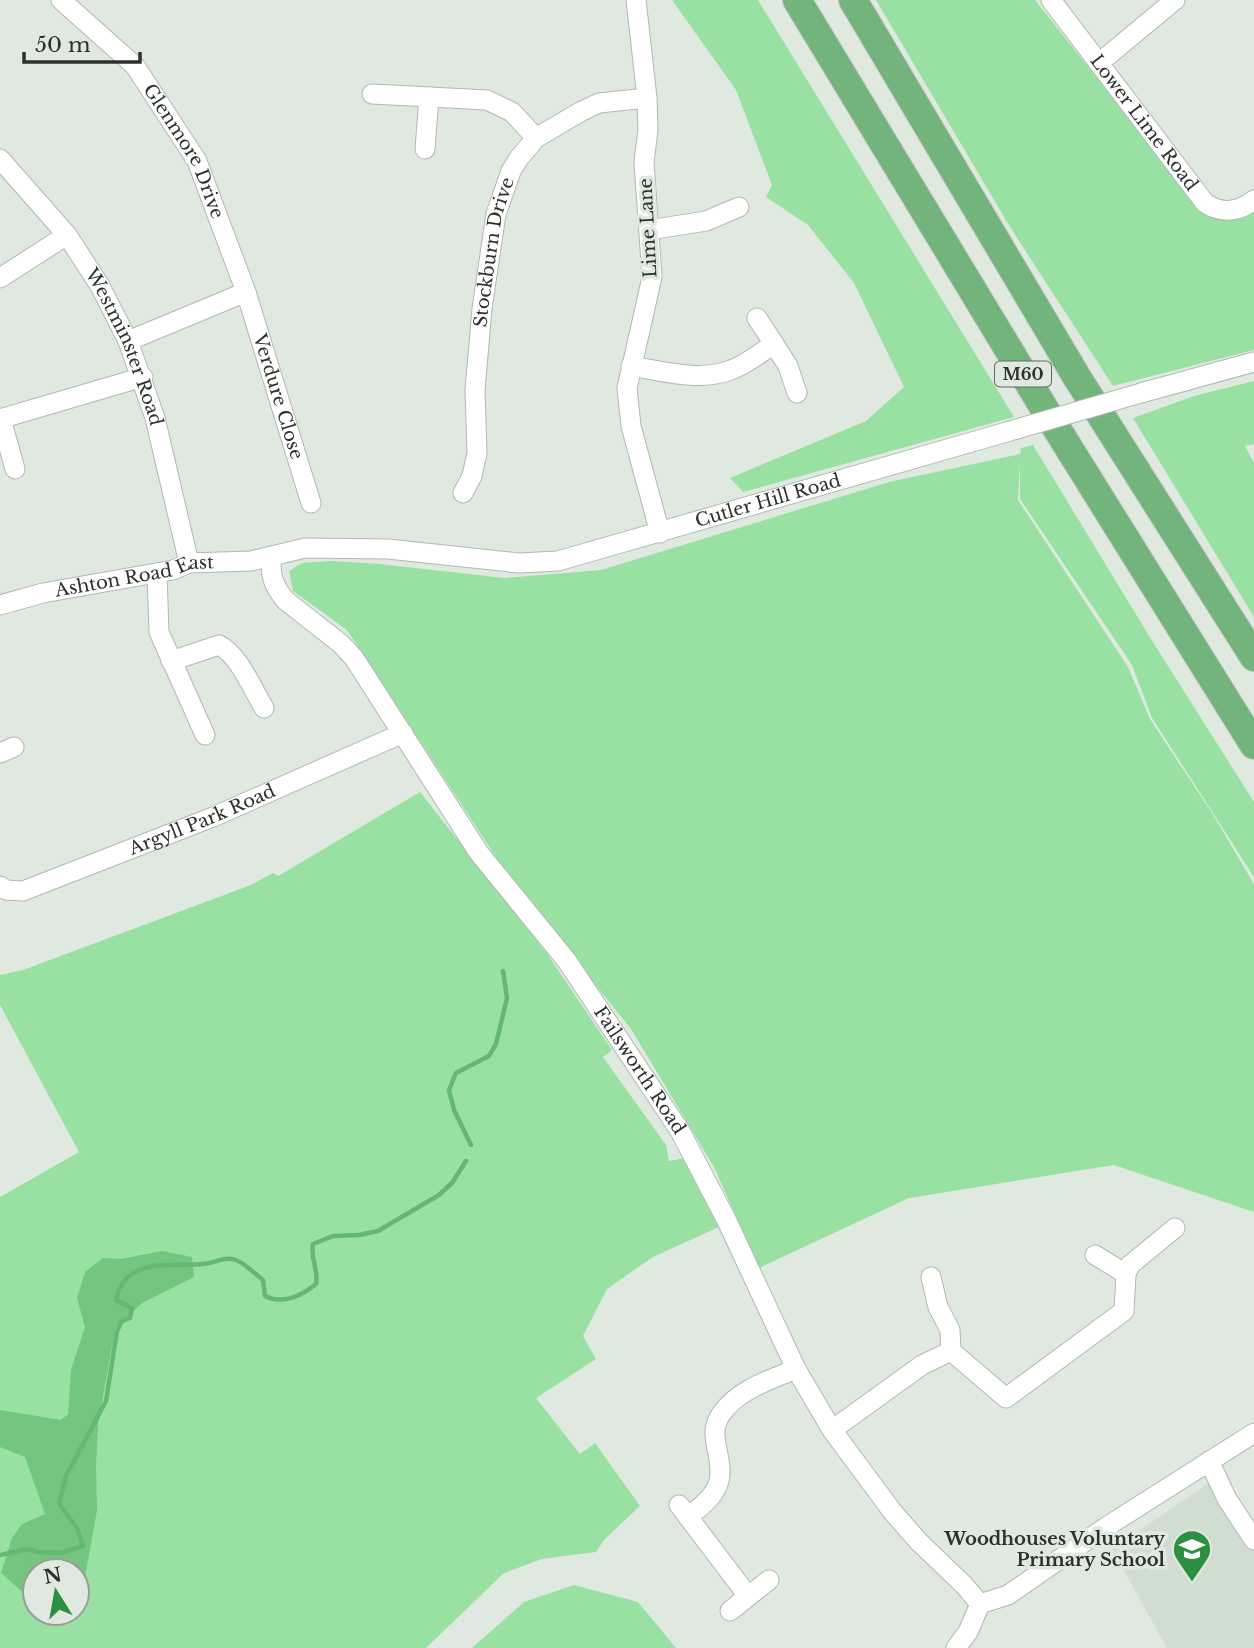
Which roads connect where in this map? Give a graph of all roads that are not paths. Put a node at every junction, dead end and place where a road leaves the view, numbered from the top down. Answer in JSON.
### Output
{"nodes":[{"id":1,"x":61,"y":0,"type":"edge"},
{"id":2,"x":636,"y":0,"type":"edge"},
{"id":3,"x":797,"y":0,"type":"edge"},
{"id":4,"x":852,"y":0,"type":"edge"},
{"id":5,"x":1051,"y":0,"type":"edge"},
{"id":6,"x":1175,"y":0,"type":"edge"},
{"id":7,"x":1099,"y":63,"type":"junction"},
{"id":8,"x":372,"y":94,"type":"dead end"},
{"id":9,"x":429,"y":97,"type":"junction"},
{"id":10,"x":647,"y":98,"type":"junction"},
{"id":11,"x":536,"y":138,"type":"junction"},
{"id":12,"x":425,"y":149,"type":"dead end"},
{"id":13,"x":0,"y":159,"type":"edge"},
{"id":14,"x":1254,"y":200,"type":"edge"},
{"id":15,"x":726,"y":206,"type":"dead end"},
{"id":16,"x":649,"y":230,"type":"junction"},
{"id":17,"x":67,"y":235,"type":"junction"},
{"id":18,"x":0,"y":278,"type":"edge"},
{"id":19,"x":246,"y":292,"type":"junction"},
{"id":20,"x":757,"y":317,"type":"dead end"},
{"id":21,"x":128,"y":341,"type":"junction"},
{"id":22,"x":774,"y":344,"type":"junction"},
{"id":23,"x":1254,"y":362,"type":"edge"},
{"id":24,"x":631,"y":366,"type":"junction"},
{"id":25,"x":142,"y":377,"type":"junction"},
{"id":26,"x":797,"y":393,"type":"dead end"},
{"id":27,"x":1,"y":419,"type":"edge"},
{"id":28,"x":15,"y":469,"type":"dead end"},
{"id":29,"x":463,"y":493,"type":"dead end"},
{"id":30,"x":311,"y":503,"type":"dead end"},
{"id":31,"x":660,"y":533,"type":"junction"},
{"id":32,"x":272,"y":556,"type":"junction"},
{"id":33,"x":189,"y":564,"type":"junction"},
{"id":34,"x":157,"y":573,"type":"junction"},
{"id":35,"x":0,"y":605,"type":"edge"},
{"id":36,"x":1254,"y":657,"type":"edge"},
{"id":37,"x":171,"y":661,"type":"junction"},
{"id":38,"x":264,"y":708,"type":"dead end"},
{"id":39,"x":403,"y":733,"type":"junction"},
{"id":40,"x":205,"y":735,"type":"dead end"},
{"id":41,"x":1254,"y":745,"type":"edge"},
{"id":42,"x":0,"y":886,"type":"edge"},
{"id":43,"x":1175,"y":1228,"type":"dead end"},
{"id":44,"x":1095,"y":1255,"type":"dead end"},
{"id":45,"x":1126,"y":1275,"type":"junction"},
{"id":46,"x":932,"y":1277,"type":"dead end"},
{"id":47,"x":951,"y":1351,"type":"junction"},
{"id":48,"x":796,"y":1369,"type":"junction"},
{"id":49,"x":832,"y":1430,"type":"junction"},
{"id":50,"x":1254,"y":1433,"type":"edge"},
{"id":51,"x":1209,"y":1461,"type":"junction"},
{"id":52,"x":1254,"y":1540,"type":"edge"},
{"id":53,"x":769,"y":1580,"type":"dead end"},
{"id":54,"x":748,"y":1596,"type":"junction"},
{"id":55,"x":980,"y":1604,"type":"junction"},
{"id":56,"x":730,"y":1611,"type":"dead end"},
{"id":57,"x":956,"y":1648,"type":"edge"}],
"edges":[{"from":1,"to":19,"type":"street","name":"Glenmore Drive"},
{"from":2,"to":10,"type":"street","name":"Lime Lane"},
{"from":3,"to":41,"type":"highway","number":"M60"},
{"from":4,"to":36,"type":"highway","number":"M60"},
{"from":5,"to":7,"type":"street","name":"Lower Lime Road"},
{"from":6,"to":7,"type":"street"},
{"from":7,"to":14,"type":"street","name":"Lower Lime Road"},
{"from":8,"to":9,"type":"street"},
{"from":9,"to":11,"type":"street"},
{"from":9,"to":12,"type":"street"},
{"from":10,"to":11,"type":"street","name":"Stockburn Drive"},
{"from":10,"to":16,"type":"street","name":"Lime Lane"},
{"from":11,"to":29,"type":"street","name":"Stockburn Drive"},
{"from":13,"to":17,"type":"street","name":"Westminster Road"},
{"from":15,"to":16,"type":"street"},
{"from":16,"to":24,"type":"street","name":"Lime Lane"},
{"from":17,"to":18,"type":"street"},
{"from":17,"to":21,"type":"street","name":"Westminster Road"},
{"from":19,"to":21,"type":"street"},
{"from":19,"to":30,"type":"street","name":"Verdure Close"},
{"from":20,"to":22,"type":"street"},
{"from":21,"to":25,"type":"street","name":"Westminster Road"},
{"from":22,"to":24,"type":"street"},
{"from":22,"to":26,"type":"street"},
{"from":23,"to":31,"type":"street","name":"Cutler Hill Road","bridge":true},
{"from":24,"to":31,"type":"street","name":"Lime Lane"},
{"from":25,"to":27,"type":"street"},
{"from":25,"to":33,"type":"street","name":"Westminster Road"},
{"from":27,"to":28,"type":"street"},
{"from":31,"to":32,"type":"street","name":"Cutler Hill Road"},
{"from":32,"to":33,"type":"street","name":"Ashton Road East"},
{"from":32,"to":39,"type":"street","name":"Failsworth Road"},
{"from":33,"to":34,"type":"street","name":"Ashton Road East"},
{"from":34,"to":35,"type":"street","name":"Ashton Road East"},
{"from":34,"to":37,"type":"street"},
{"from":37,"to":38,"type":"street"},
{"from":37,"to":40,"type":"street"},
{"from":39,"to":42,"type":"street","name":"Argyll Park Road"},
{"from":39,"to":48,"type":"street","name":"Failsworth Road"},
{"from":43,"to":45,"type":"street"},
{"from":44,"to":45,"type":"street"},
{"from":45,"to":47,"type":"street"},
{"from":46,"to":47,"type":"street"},
{"from":47,"to":49,"type":"street"},
{"from":48,"to":49,"type":"street","name":"Failsworth Road"},
{"from":48,"to":54,"type":"street"},
{"from":49,"to":55,"type":"street","name":"Failsworth Road"},
{"from":50,"to":51,"type":"street"},
{"from":51,"to":52,"type":"street"},
{"from":51,"to":55,"type":"street"},
{"from":53,"to":54,"type":"street"},
{"from":54,"to":56,"type":"street"},
{"from":55,"to":57,"type":"street"}]}
